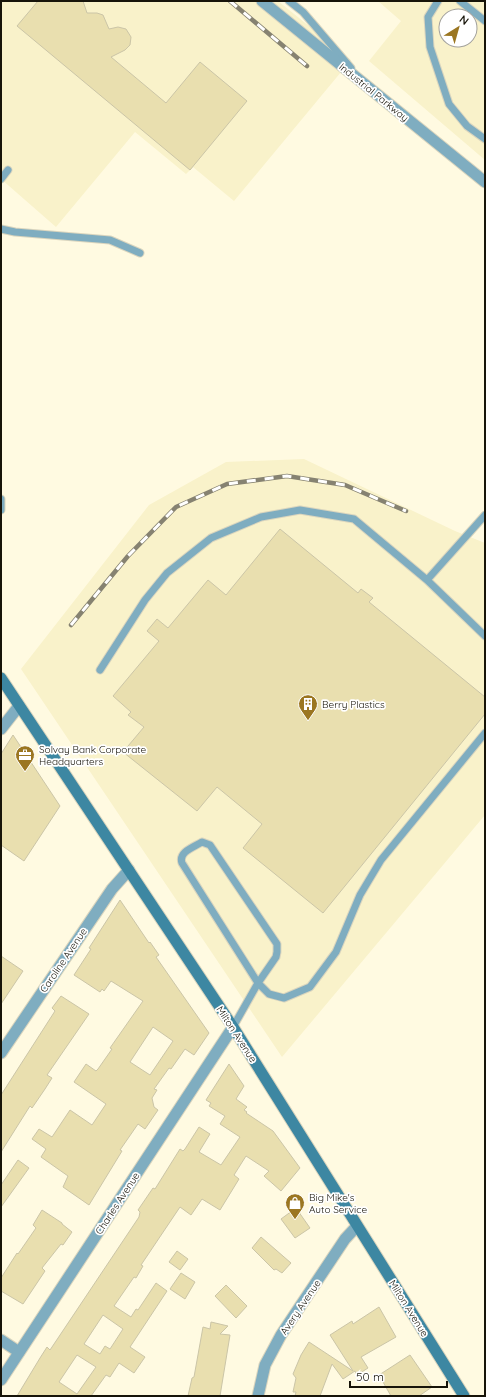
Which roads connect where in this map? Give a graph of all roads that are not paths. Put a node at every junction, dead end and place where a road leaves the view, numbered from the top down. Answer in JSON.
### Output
{"nodes":[{"id":1,"x":262,"y":1,"type":"edge"},
{"id":2,"x":289,"y":1,"type":"edge"},
{"id":3,"x":438,"y":1,"type":"edge"},
{"id":4,"x":460,"y":1,"type":"edge"},
{"id":5,"x":485,"y":21,"type":"edge"},
{"id":6,"x":365,"y":85,"type":"junction"},
{"id":7,"x":485,"y":140,"type":"edge"},
{"id":8,"x":8,"y":170,"type":"dead end"},
{"id":9,"x":1,"y":179,"type":"edge"},
{"id":10,"x":485,"y":182,"type":"edge"},
{"id":11,"x":1,"y":229,"type":"edge"},
{"id":12,"x":140,"y":253,"type":"dead end"},
{"id":13,"x":1,"y":499,"type":"edge"},
{"id":14,"x":1,"y":510,"type":"edge"},
{"id":15,"x":485,"y":515,"type":"edge"},
{"id":16,"x":427,"y":580,"type":"junction"},
{"id":17,"x":485,"y":636,"type":"edge"},
{"id":18,"x":100,"y":670,"type":"dead end"},
{"id":19,"x":1,"y":678,"type":"edge"},
{"id":20,"x":19,"y":706,"type":"junction"},
{"id":21,"x":1,"y":729,"type":"edge"},
{"id":22,"x":485,"y":733,"type":"edge"},
{"id":23,"x":129,"y":870,"type":"junction"},
{"id":24,"x":258,"y":983,"type":"junction"},
{"id":25,"x":233,"y":1027,"type":"junction"},
{"id":26,"x":1,"y":1053,"type":"edge"},
{"id":27,"x":357,"y":1226,"type":"junction"},
{"id":28,"x":1,"y":1340,"type":"edge"},
{"id":29,"x":19,"y":1352,"type":"junction"},
{"id":30,"x":1,"y":1380,"type":"edge"},
{"id":31,"x":258,"y":1396,"type":"edge"},
{"id":32,"x":464,"y":1396,"type":"edge"}],
"edges":[{"from":1,"to":6,"type":"street","name":"Industrial Parkway"},
{"from":2,"to":6,"type":"lane"},
{"from":3,"to":7,"type":"lane"},
{"from":4,"to":5,"type":"lane"},
{"from":6,"to":10,"type":"street","name":"Industrial Parkway"},
{"from":8,"to":9,"type":"lane"},
{"from":11,"to":12,"type":"lane"},
{"from":13,"to":14,"type":"lane"},
{"from":15,"to":16,"type":"lane"},
{"from":16,"to":17,"type":"lane"},
{"from":16,"to":18,"type":"lane"},
{"from":19,"to":20,"type":"main road","name":"Milton Avenue"},
{"from":20,"to":21,"type":"street"},
{"from":20,"to":23,"type":"main road","name":"Milton Avenue"},
{"from":22,"to":24,"type":"lane"},
{"from":23,"to":25,"type":"main road","name":"Milton Avenue"},
{"from":23,"to":26,"type":"street","name":"Caroline Avenue"},
{"from":24,"to":24,"type":"lane"},
{"from":24,"to":25,"type":"lane"},
{"from":25,"to":27,"type":"main road","name":"Milton Avenue"},
{"from":25,"to":29,"type":"street","name":"Charles Avenue"},
{"from":27,"to":31,"type":"street","name":"Avery Avenue"},
{"from":27,"to":32,"type":"main road","name":"Milton Avenue"},
{"from":28,"to":29,"type":"street"},
{"from":29,"to":30,"type":"street","name":"Charles Avenue"}]}
